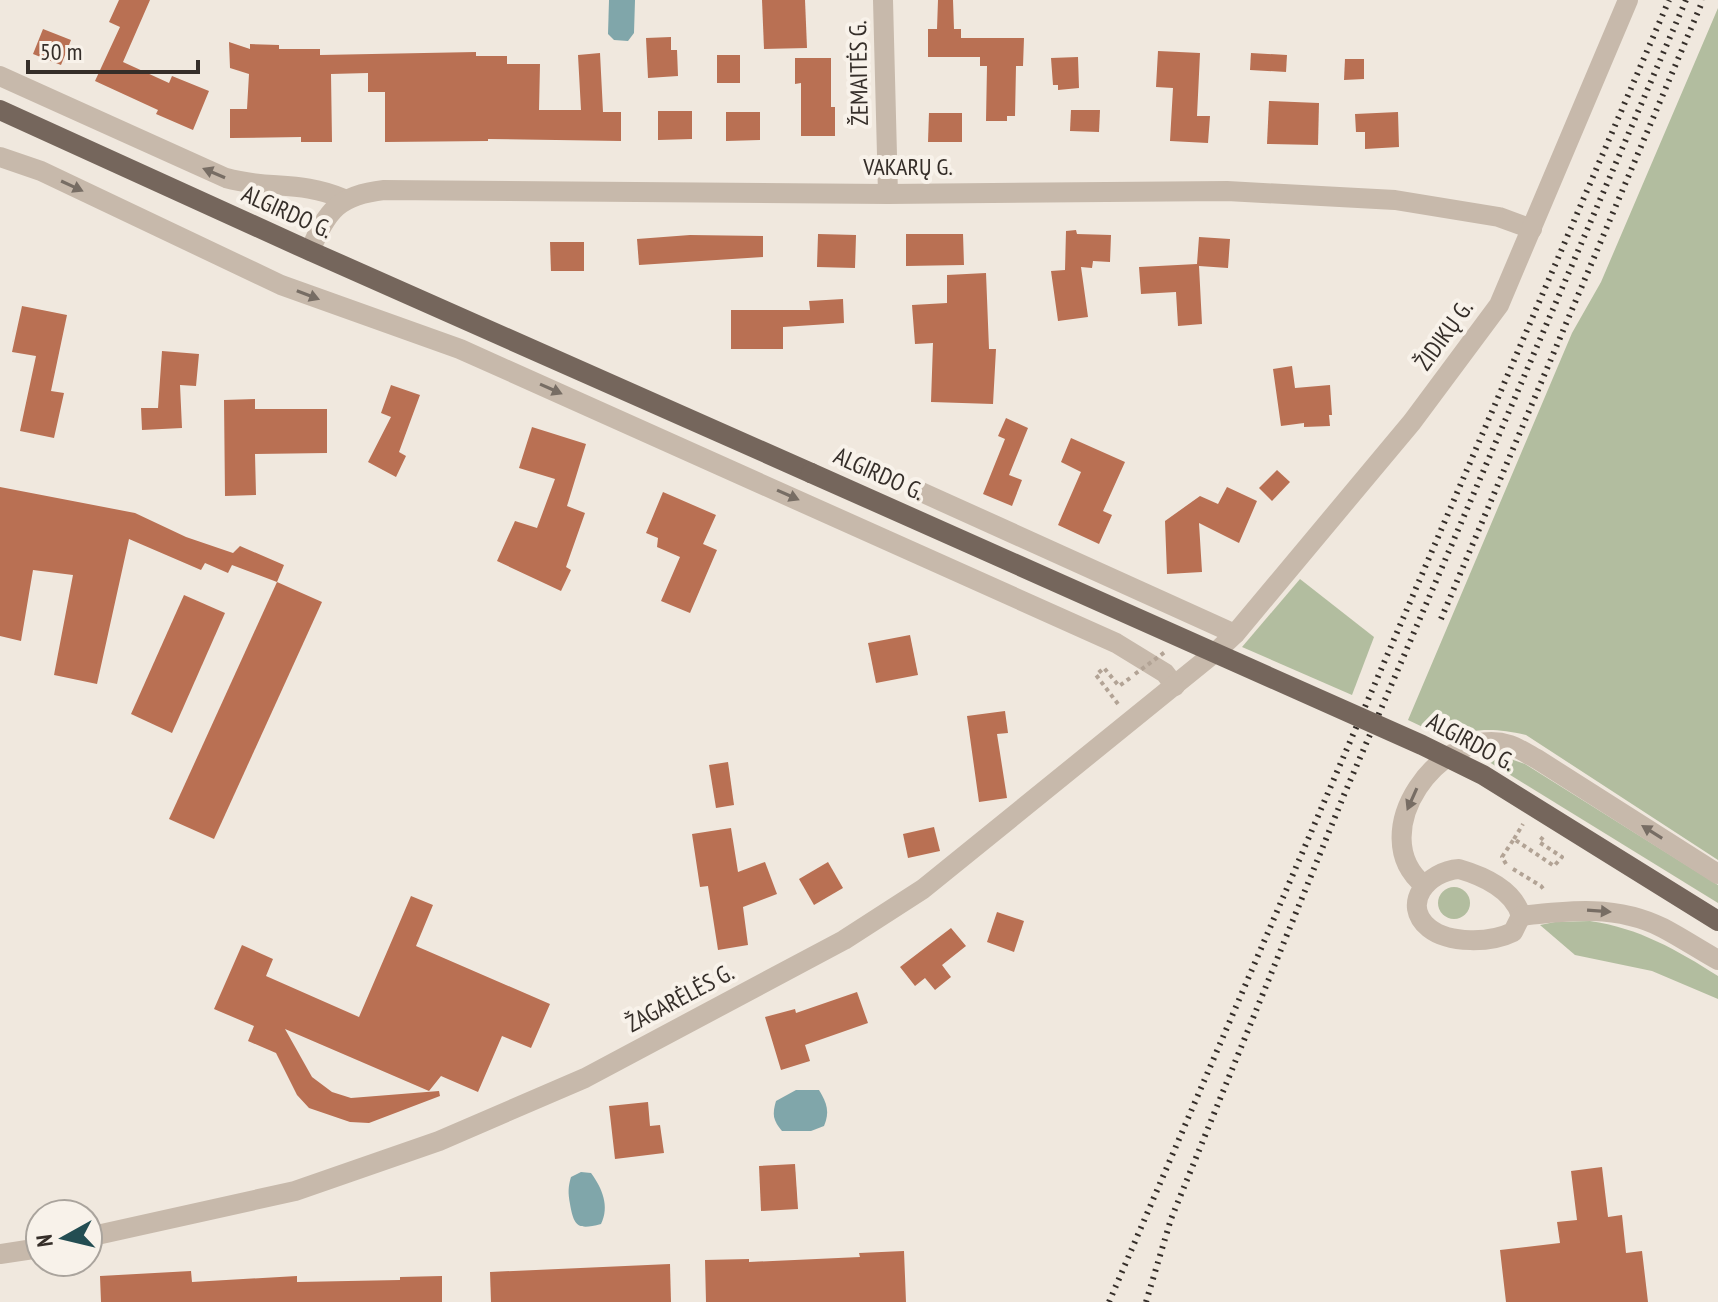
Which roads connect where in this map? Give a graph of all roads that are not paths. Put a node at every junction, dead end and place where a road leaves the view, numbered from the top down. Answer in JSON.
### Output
{"nodes":[{"id":1,"x":883,"y":0,"type":"edge"},
{"id":2,"x":1628,"y":0,"type":"edge"},
{"id":3,"x":0,"y":76,"type":"edge"},
{"id":4,"x":0,"y":110,"type":"edge"},
{"id":5,"x":0,"y":157,"type":"edge"},
{"id":6,"x":888,"y":194,"type":"junction"},
{"id":7,"x":344,"y":199,"type":"junction"},
{"id":8,"x":1532,"y":229,"type":"junction"},
{"id":9,"x":310,"y":251,"type":"junction"},
{"id":10,"x":919,"y":491,"type":"dead end"},
{"id":11,"x":1235,"y":634,"type":"junction"},
{"id":12,"x":1218,"y":650,"type":"joint"},
{"id":13,"x":1175,"y":686,"type":"junction"},
{"id":14,"x":1718,"y":874,"type":"edge"},
{"id":15,"x":1424,"y":885,"type":"junction"},
{"id":16,"x":1521,"y":916,"type":"junction"},
{"id":17,"x":1718,"y":921,"type":"edge"},
{"id":18,"x":1718,"y":960,"type":"edge"},
{"id":19,"x":104,"y":1233,"type":"edge"},
{"id":20,"x":24,"y":1250,"type":"edge"},
{"id":21,"x":0,"y":1254,"type":"edge"}],
"edges":[{"from":1,"to":6,"type":"street","name":"ŽEMAITĖS G."},
{"from":2,"to":8,"type":"street","name":"ŽIDIKŲ G."},
{"from":7,"to":3,"type":"street","name":"ALGIRDO G.","one_way":true},
{"from":4,"to":9,"type":"main road","name":"ALGIRDO G."},
{"from":5,"to":13,"type":"street","one_way":true},
{"from":6,"to":7,"type":"street","name":"VAKARŲ G."},
{"from":6,"to":8,"type":"street","name":"VAKARŲ G."},
{"from":7,"to":9,"type":"street"},
{"from":8,"to":11,"type":"street","name":"ŽIDIKŲ G."},
{"from":9,"to":17,"type":"main road","name":"ALGIRDO G.","bridge":true},
{"from":10,"to":11,"type":"street"},
{"from":11,"to":12,"type":"street","name":"ŽIDIKŲ G."},
{"from":12,"to":13,"type":"street","name":"ŽAGARĖLĖS G."},
{"from":13,"to":19,"type":"street","name":"ŽAGARĖLĖS G."},
{"from":14,"to":15,"type":"street","one_way":true},
{"from":15,"to":16,"type":"street"},
{"from":15,"to":16,"type":"street"},
{"from":16,"to":18,"type":"street","one_way":true},
{"from":20,"to":21,"type":"street"}]}
